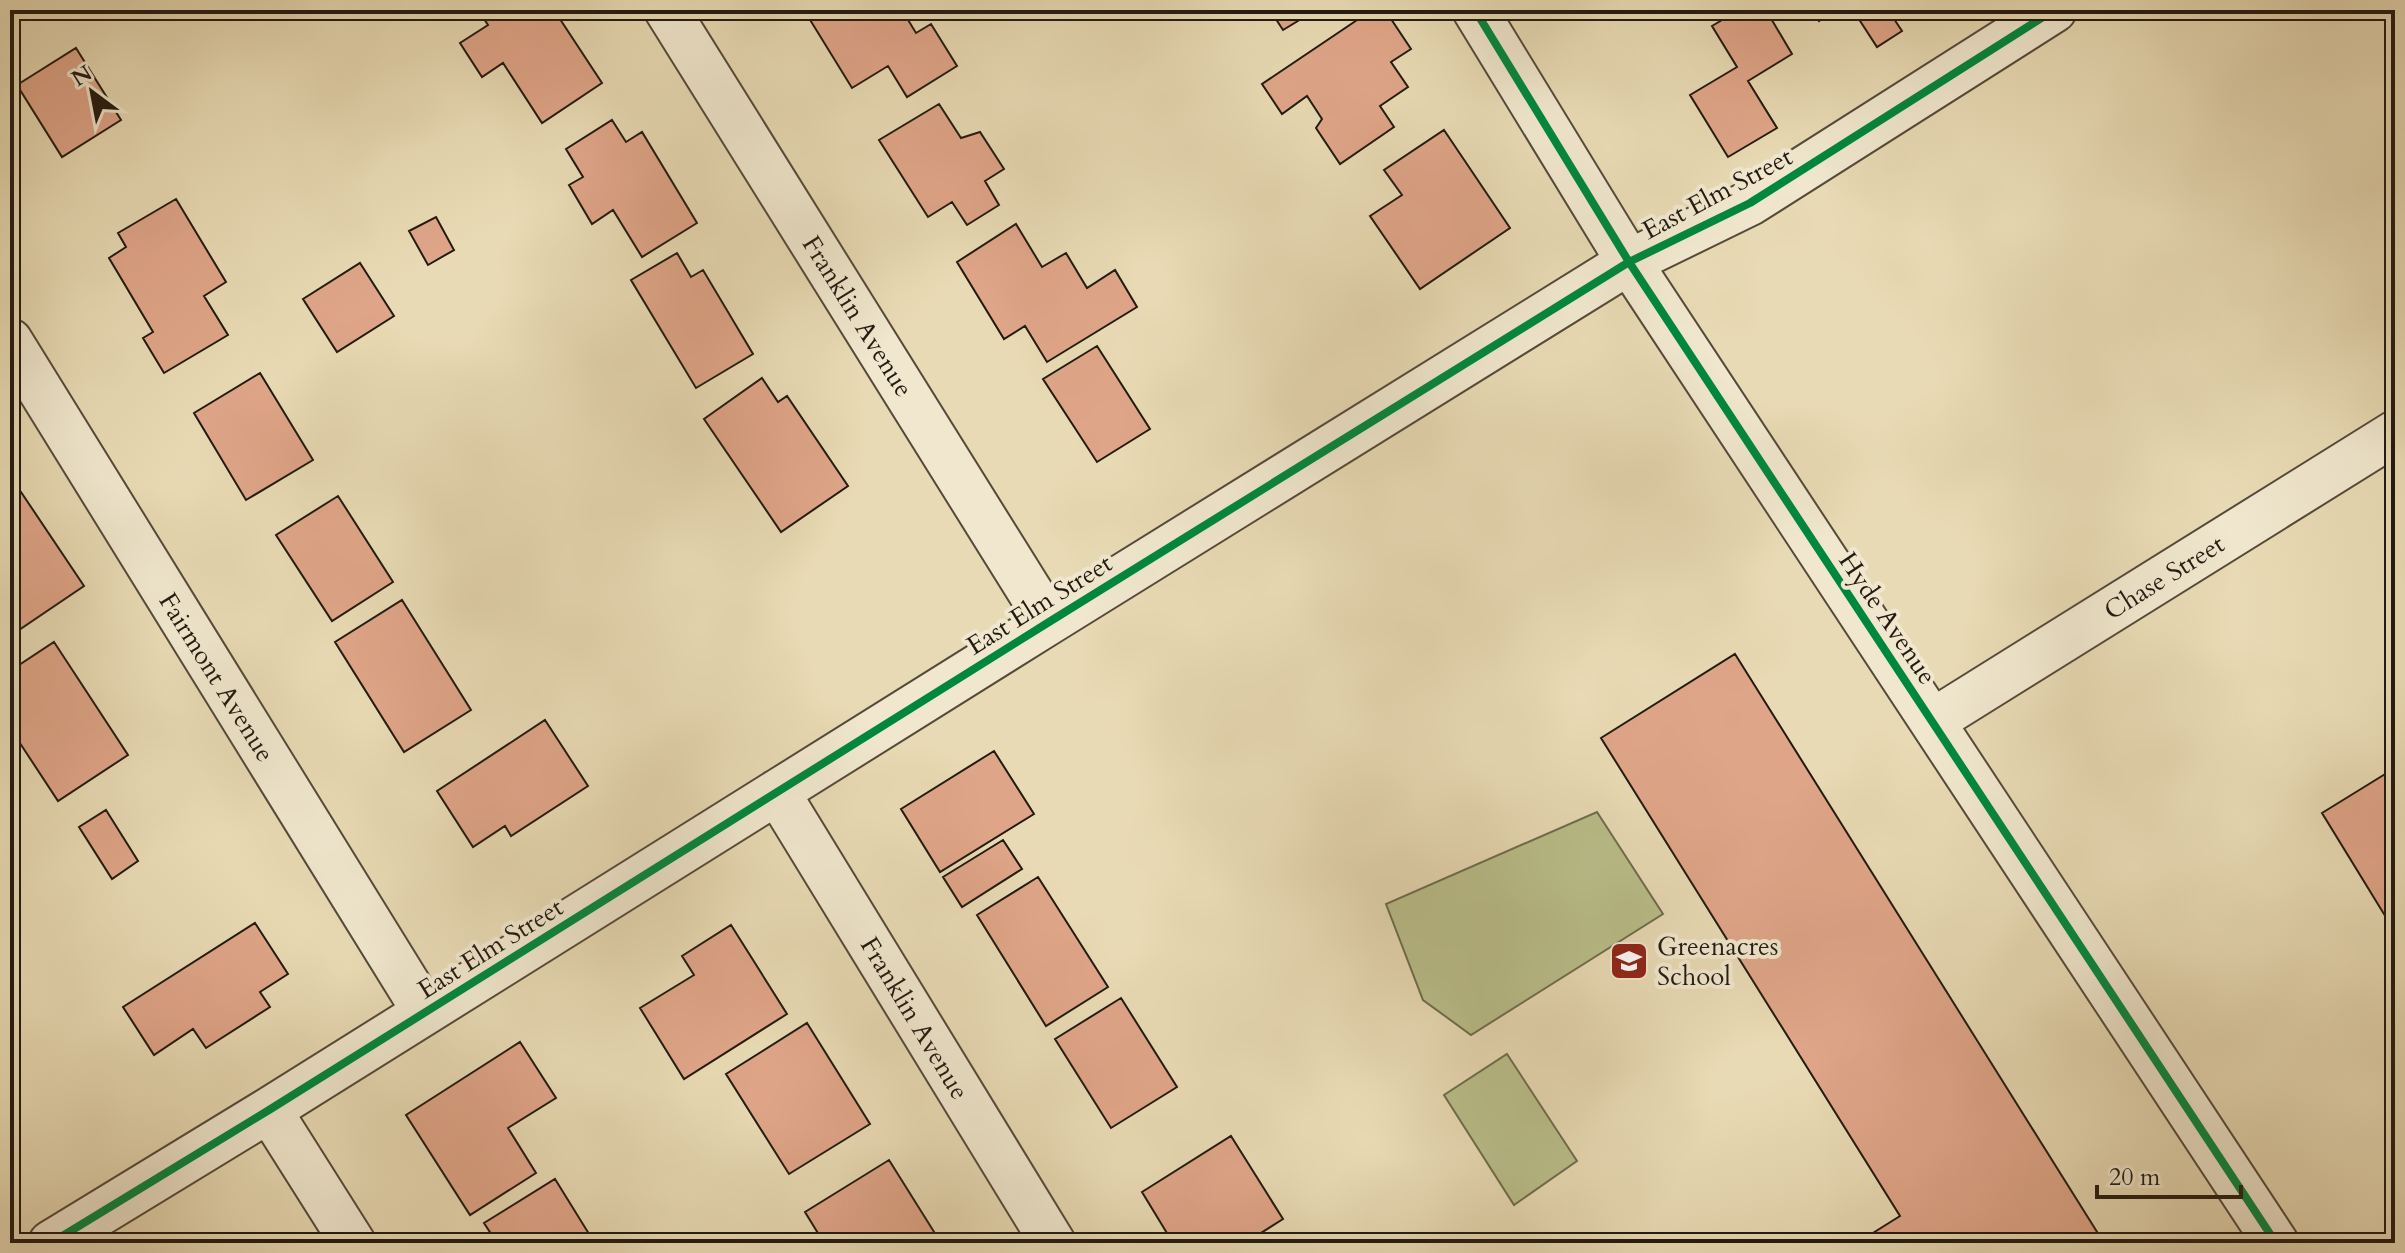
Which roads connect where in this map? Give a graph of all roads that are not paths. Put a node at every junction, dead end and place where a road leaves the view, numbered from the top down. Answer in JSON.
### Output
{"nodes":[{"id":1,"x":667,"y":10,"type":"edge"},
{"id":2,"x":1475,"y":10,"type":"edge"},
{"id":3,"x":2054,"y":10,"type":"edge"},
{"id":4,"x":1629,"y":262,"type":"junction"},
{"id":5,"x":10,"y":341,"type":"edge"},
{"id":6,"x":2395,"y":433,"type":"edge"},
{"id":7,"x":1049,"y":622,"type":"junction"},
{"id":8,"x":1933,"y":721,"type":"junction"},
{"id":9,"x":777,"y":792,"type":"junction"},
{"id":10,"x":425,"y":1012,"type":"junction"},
{"id":11,"x":269,"y":1110,"type":"junction"},
{"id":12,"x":51,"y":1243,"type":"edge"},
{"id":13,"x":353,"y":1243,"type":"edge"},
{"id":14,"x":1053,"y":1243,"type":"edge"},
{"id":15,"x":2276,"y":1243,"type":"edge"}],
"edges":[{"from":1,"to":7,"type":"street","name":"Franklin Avenue"},
{"from":2,"to":4,"type":"street","name":"Hyde Avenue"},
{"from":3,"to":4,"type":"street","name":"East Elm Street"},
{"from":4,"to":7,"type":"street","name":"East Elm Street"},
{"from":4,"to":8,"type":"street","name":"Hyde Avenue"},
{"from":5,"to":10,"type":"street","name":"Fairmont Avenue"},
{"from":6,"to":8,"type":"street","name":"Chase Street"},
{"from":7,"to":9,"type":"street","name":"East Elm Street"},
{"from":8,"to":15,"type":"street","name":"Hyde Avenue"},
{"from":9,"to":10,"type":"street","name":"East Elm Street"},
{"from":9,"to":14,"type":"street","name":"Franklin Avenue"},
{"from":10,"to":11,"type":"street","name":"East Elm Street"},
{"from":11,"to":12,"type":"street","name":"East Elm Street"},
{"from":11,"to":13,"type":"street"}]}
